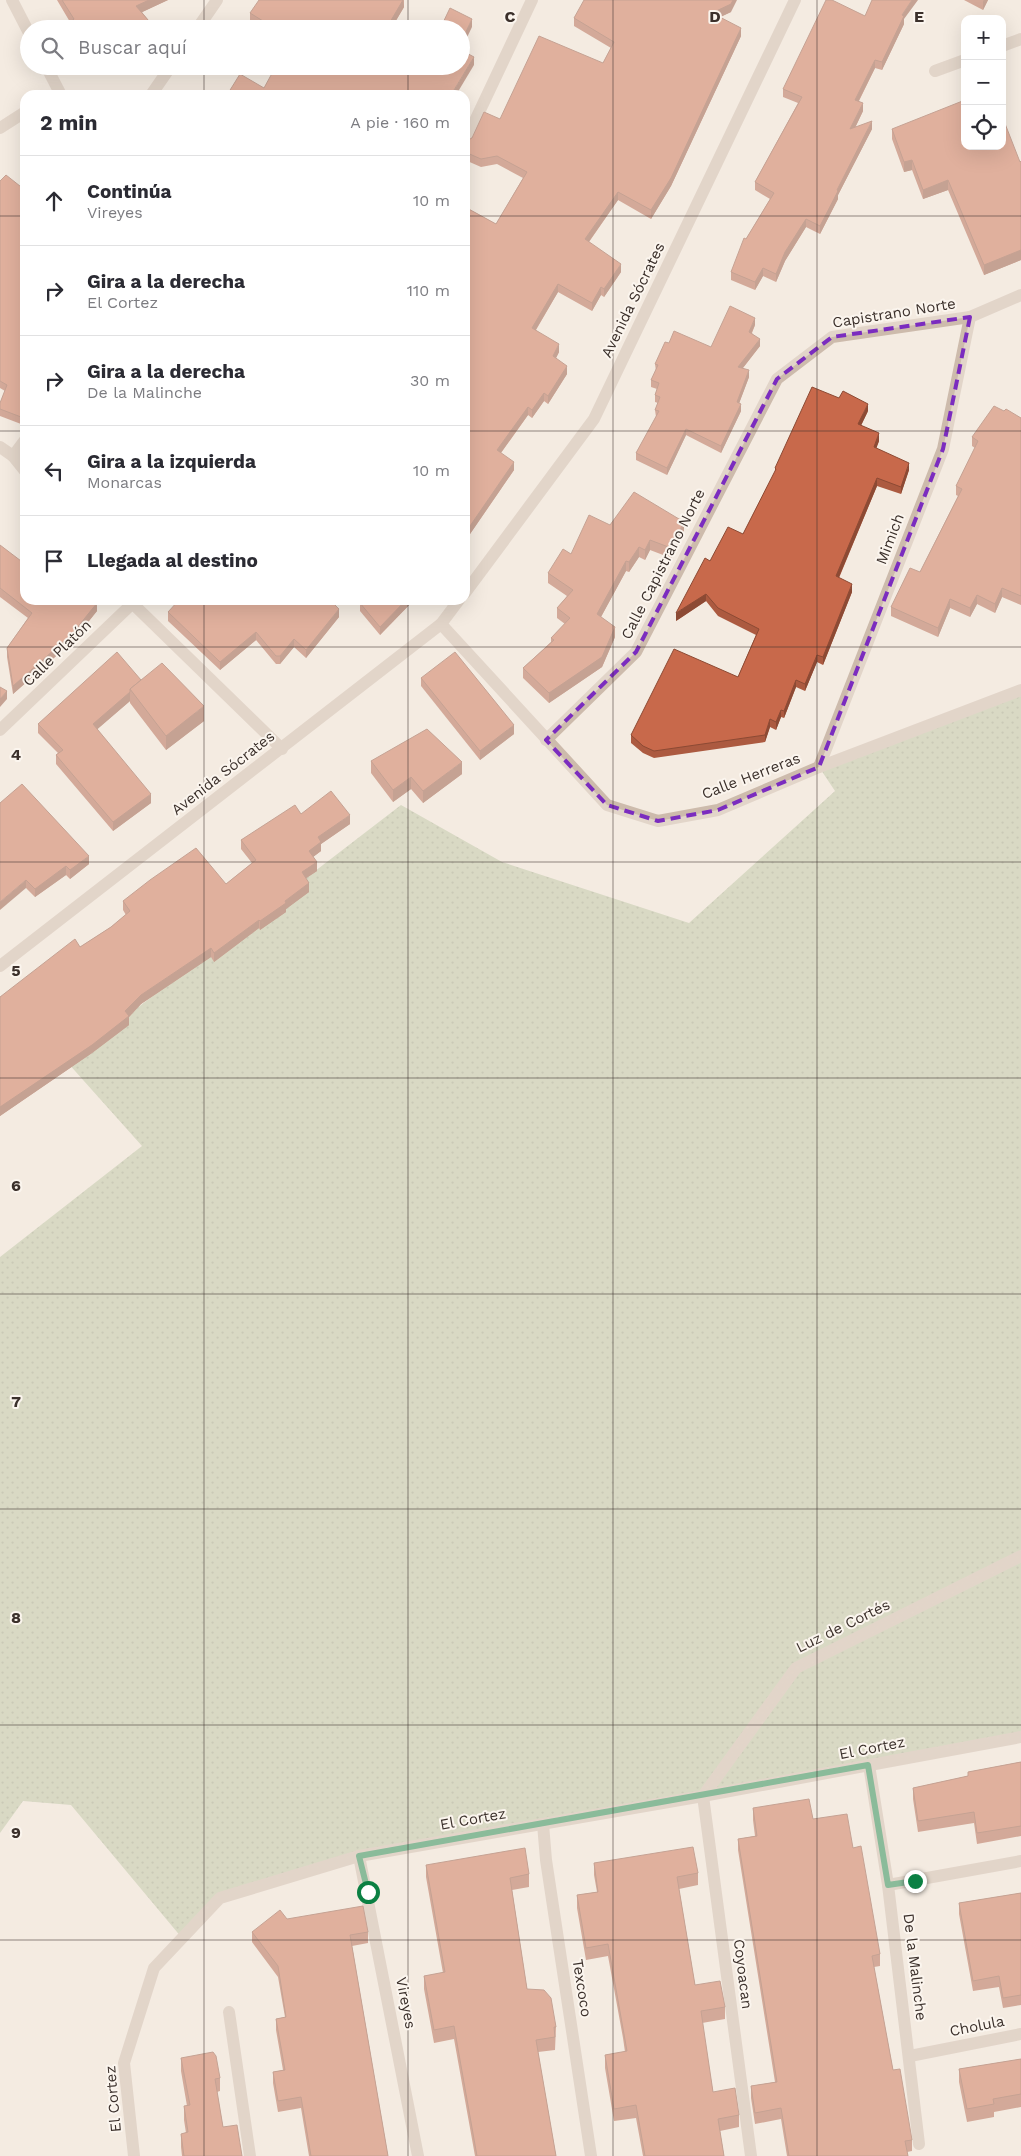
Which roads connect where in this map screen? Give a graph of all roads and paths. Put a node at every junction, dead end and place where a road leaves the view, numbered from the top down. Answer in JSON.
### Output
{"nodes":[{"id":1,"x":12,"y":0,"type":"edge"},
{"id":2,"x":218,"y":0,"type":"edge"},
{"id":3,"x":532,"y":0,"type":"edge"},
{"id":4,"x":795,"y":0,"type":"edge"},
{"id":5,"x":22,"y":20,"type":"edge"},
{"id":6,"x":204,"y":20,"type":"edge"},
{"id":7,"x":1021,"y":39,"type":"edge"},
{"id":8,"x":1006,"y":45,"type":"edge"},
{"id":9,"x":961,"y":61,"type":"edge"},
{"id":10,"x":935,"y":71,"type":"dead end"},
{"id":11,"x":49,"y":75,"type":"edge"},
{"id":12,"x":165,"y":75,"type":"edge"},
{"id":13,"x":55,"y":90,"type":"edge"},
{"id":14,"x":154,"y":90,"type":"edge"},
{"id":15,"x":20,"y":115,"type":"edge"},
{"id":16,"x":0,"y":128,"type":"edge"},
{"id":17,"x":470,"y":131,"type":"edge"},
{"id":18,"x":1021,"y":295,"type":"edge"},
{"id":19,"x":970,"y":317,"type":"junction"},
{"id":20,"x":777,"y":379,"type":"joint"},
{"id":21,"x":0,"y":447,"type":"edge"},
{"id":22,"x":20,"y":447,"type":"edge"},
{"id":23,"x":13,"y":456,"type":"junction"},
{"id":24,"x":20,"y":465,"type":"edge"},
{"id":25,"x":470,"y":585,"type":"edge"},
{"id":26,"x":128,"y":605,"type":"edge"},
{"id":27,"x":136,"y":605,"type":"edge"},
{"id":28,"x":455,"y":605,"type":"edge"},
{"id":29,"x":441,"y":624,"type":"junction"},
{"id":30,"x":1021,"y":690,"type":"edge"},
{"id":31,"x":0,"y":730,"type":"edge"},
{"id":32,"x":546,"y":740,"type":"junction"},
{"id":33,"x":282,"y":749,"type":"junction"},
{"id":34,"x":819,"y":767,"type":"junction"},
{"id":35,"x":0,"y":966,"type":"edge"},
{"id":36,"x":1021,"y":1556,"type":"edge"},
{"id":37,"x":1021,"y":1737,"type":"edge"},
{"id":38,"x":868,"y":1765,"type":"junction"},
{"id":39,"x":702,"y":1796,"type":"junction"},
{"id":40,"x":543,"y":1824,"type":"junction"},
{"id":41,"x":359,"y":1856,"type":"junction"},
{"id":42,"x":1021,"y":1861,"type":"edge"},
{"id":43,"x":888,"y":1885,"type":"junction"},
{"id":44,"x":229,"y":2012,"type":"dead end"},
{"id":45,"x":1021,"y":2034,"type":"edge"},
{"id":46,"x":910,"y":2056,"type":"junction"},
{"id":47,"x":919,"y":2144,"type":"dead end"},
{"id":48,"x":134,"y":2156,"type":"edge"},
{"id":49,"x":250,"y":2156,"type":"edge"},
{"id":50,"x":418,"y":2156,"type":"edge"},
{"id":51,"x":591,"y":2156,"type":"edge"},
{"id":52,"x":751,"y":2156,"type":"edge"}],
"edges":[{"from":1,"to":5,"type":"street"},
{"from":2,"to":6,"type":"street"},
{"from":3,"to":17,"type":"street"},
{"from":4,"to":25,"type":"street","name":"Avenida Sócrates"},
{"from":7,"to":8,"type":"street"},
{"from":9,"to":10,"type":"street"},
{"from":11,"to":13,"type":"street"},
{"from":12,"to":14,"type":"street"},
{"from":15,"to":16,"type":"street"},
{"from":18,"to":19,"type":"street","name":"Capistrano Norte"},
{"from":19,"to":20,"type":"street","name":"Capistrano Norte"},
{"from":19,"to":34,"type":"street","name":"Mimich"},
{"from":20,"to":32,"type":"street","name":"Calle Capistrano Norte"},
{"from":21,"to":23,"type":"street"},
{"from":22,"to":23,"type":"street"},
{"from":23,"to":24,"type":"street"},
{"from":26,"to":31,"type":"street","name":"Calle Platón"},
{"from":27,"to":33,"type":"street"},
{"from":28,"to":29,"type":"street","name":"Avenida Sócrates"},
{"from":29,"to":32,"type":"street","name":"Calle Herreras"},
{"from":29,"to":33,"type":"street","name":"Avenida Sócrates"},
{"from":30,"to":34,"type":"street","name":"Calle Herreras"},
{"from":32,"to":34,"type":"street","name":"Calle Herreras"},
{"from":33,"to":35,"type":"street","name":"Avenida Sócrates"},
{"from":36,"to":39,"type":"street","name":"Luz de Cortés"},
{"from":37,"to":38,"type":"street","name":"El Cortez"},
{"from":38,"to":39,"type":"street","name":"El Cortez"},
{"from":38,"to":43,"type":"street","name":"De la Malinche"},
{"from":39,"to":40,"type":"street","name":"El Cortez"},
{"from":39,"to":52,"type":"street","name":"Coyoacan"},
{"from":40,"to":41,"type":"street","name":"El Cortez"},
{"from":40,"to":51,"type":"street","name":"Texcoco"},
{"from":41,"to":48,"type":"street","name":"El Cortez"},
{"from":41,"to":50,"type":"street","name":"Vireyes"},
{"from":42,"to":43,"type":"street"},
{"from":43,"to":46,"type":"street","name":"De la Malinche"},
{"from":44,"to":49,"type":"street"},
{"from":45,"to":46,"type":"street","name":"Cholula"},
{"from":46,"to":47,"type":"street","name":"De la Malinche"}]}
